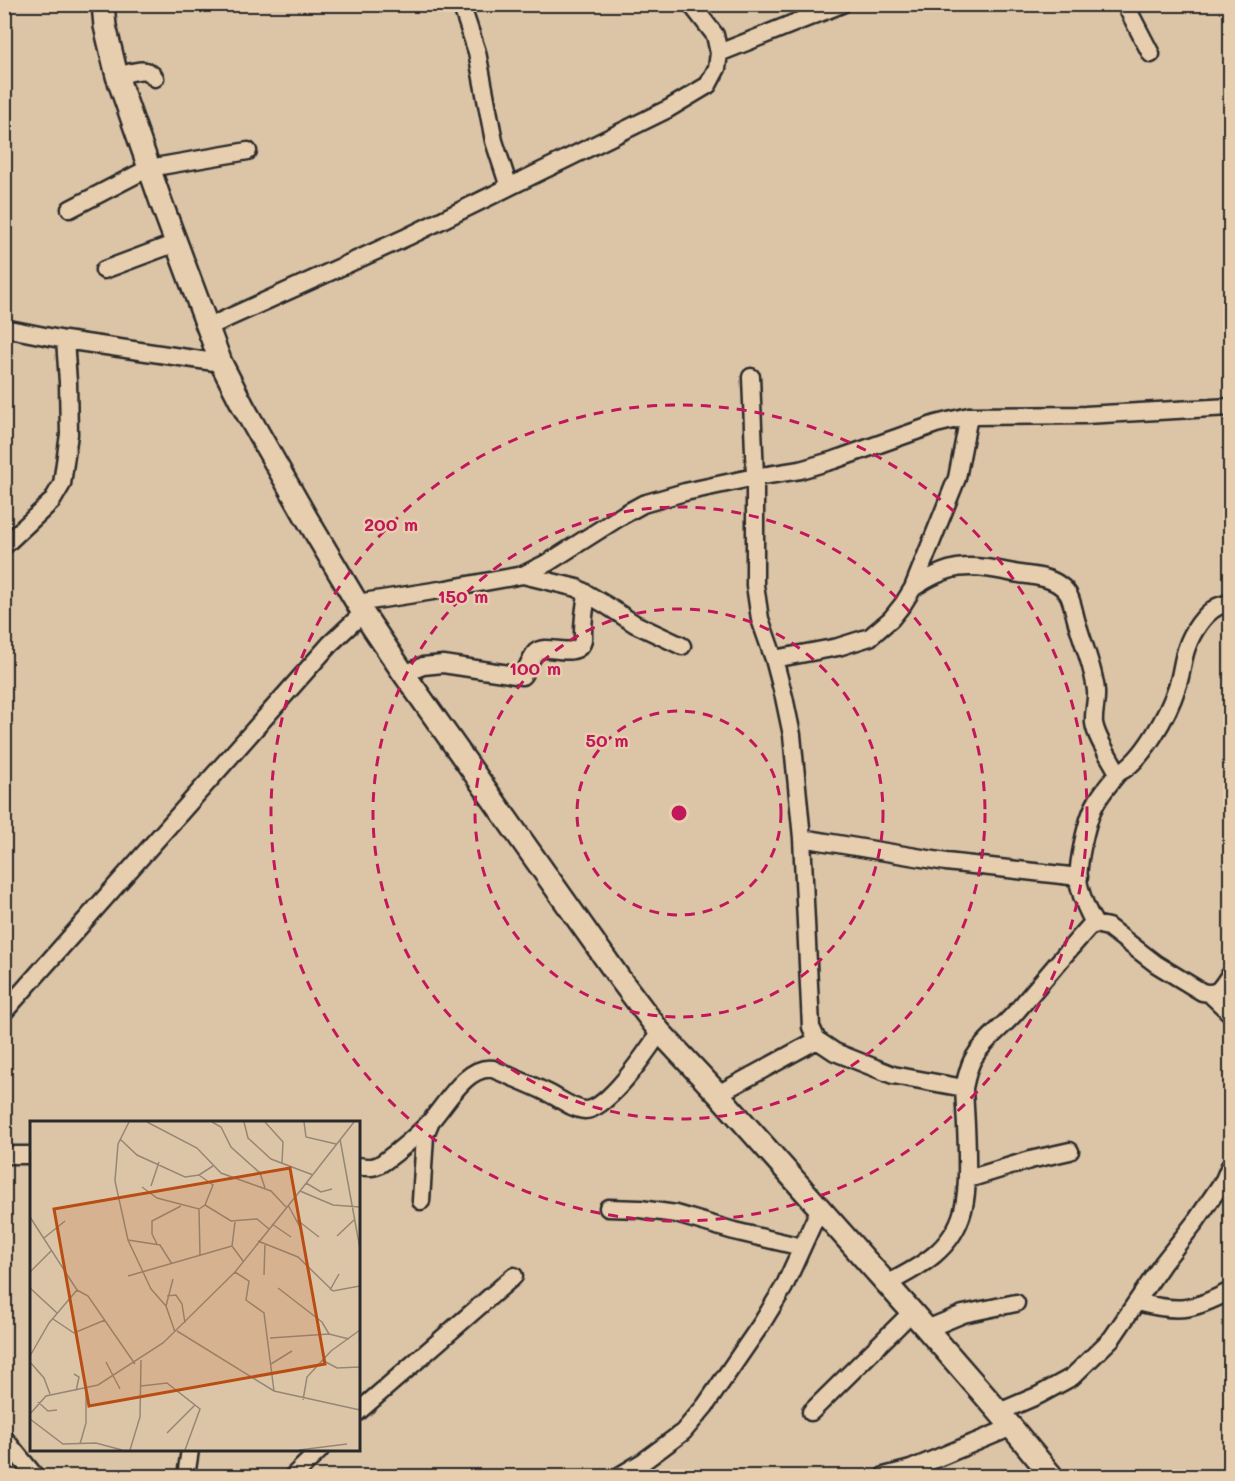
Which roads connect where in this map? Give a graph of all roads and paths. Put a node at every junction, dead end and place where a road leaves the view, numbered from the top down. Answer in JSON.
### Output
{"nodes":[{"id":1,"x":103,"y":4,"type":"edge"},
{"id":2,"x":461,"y":4,"type":"edge"},
{"id":3,"x":691,"y":4,"type":"edge"},
{"id":4,"x":842,"y":4,"type":"edge"},
{"id":5,"x":1125,"y":4,"type":"edge"},
{"id":6,"x":720,"y":53,"type":"junction"},
{"id":7,"x":1151,"y":54,"type":"dead end"},
{"id":8,"x":117,"y":76,"type":"junction"},
{"id":9,"x":155,"y":78,"type":"dead end"},
{"id":10,"x":248,"y":150,"type":"dead end"},
{"id":11,"x":149,"y":168,"type":"junction"},
{"id":12,"x":509,"y":187,"type":"junction"},
{"id":13,"x":70,"y":208,"type":"dead end"},
{"id":14,"x":176,"y":243,"type":"junction"},
{"id":15,"x":104,"y":270,"type":"dead end"},
{"id":16,"x":208,"y":327,"type":"junction"},
{"id":17,"x":4,"y":328,"type":"edge"},
{"id":18,"x":65,"y":340,"type":"junction"},
{"id":19,"x":221,"y":363,"type":"junction"},
{"id":20,"x":751,"y":377,"type":"dead end"},
{"id":21,"x":1230,"y":407,"type":"edge"},
{"id":22,"x":969,"y":416,"type":"junction"},
{"id":23,"x":755,"y":477,"type":"junction"},
{"id":24,"x":4,"y":546,"type":"edge"},
{"id":25,"x":523,"y":575,"type":"junction"},
{"id":26,"x":913,"y":588,"type":"junction"},
{"id":27,"x":587,"y":594,"type":"junction"},
{"id":28,"x":1230,"y":603,"type":"edge"},
{"id":29,"x":360,"y":608,"type":"junction"},
{"id":30,"x":682,"y":646,"type":"dead end"},
{"id":31,"x":774,"y":658,"type":"junction"},
{"id":32,"x":404,"y":674,"type":"junction"},
{"id":33,"x":1118,"y":772,"type":"junction"},
{"id":34,"x":802,"y":838,"type":"junction"},
{"id":35,"x":1079,"y":877,"type":"junction"},
{"id":36,"x":1095,"y":924,"type":"junction"},
{"id":37,"x":1230,"y":975,"type":"edge"},
{"id":38,"x":1210,"y":994,"type":"junction"},
{"id":39,"x":4,"y":1012,"type":"edge"},
{"id":40,"x":1230,"y":1013,"type":"edge"},
{"id":41,"x":660,"y":1032,"type":"junction"},
{"id":42,"x":817,"y":1040,"type":"junction"},
{"id":43,"x":964,"y":1088,"type":"junction"},
{"id":44,"x":718,"y":1094,"type":"junction"},
{"id":45,"x":430,"y":1122,"type":"junction"},
{"id":46,"x":1070,"y":1151,"type":"dead end"},
{"id":47,"x":4,"y":1155,"type":"edge"},
{"id":48,"x":30,"y":1155,"type":"edge"},
{"id":49,"x":360,"y":1166,"type":"edge"},
{"id":50,"x":1230,"y":1166,"type":"edge"},
{"id":51,"x":968,"y":1179,"type":"junction"},
{"id":52,"x":421,"y":1201,"type":"dead end"},
{"id":53,"x":608,"y":1208,"type":"dead end"},
{"id":54,"x":820,"y":1208,"type":"junction"},
{"id":55,"x":802,"y":1247,"type":"junction"},
{"id":56,"x":513,"y":1276,"type":"dead end"},
{"id":57,"x":887,"y":1284,"type":"junction"},
{"id":58,"x":1230,"y":1291,"type":"edge"},
{"id":59,"x":1137,"y":1302,"type":"junction"},
{"id":60,"x":1016,"y":1304,"type":"dead end"},
{"id":61,"x":912,"y":1312,"type":"junction"},
{"id":62,"x":927,"y":1329,"type":"junction"},
{"id":63,"x":360,"y":1410,"type":"edge"},
{"id":64,"x":811,"y":1412,"type":"dead end"},
{"id":65,"x":1005,"y":1419,"type":"junction"},
{"id":66,"x":4,"y":1438,"type":"edge"},
{"id":67,"x":190,"y":1451,"type":"edge"},
{"id":68,"x":318,"y":1451,"type":"edge"},
{"id":69,"x":27,"y":1473,"type":"edge"},
{"id":70,"x":905,"y":1473,"type":"edge"},
{"id":71,"x":186,"y":1476,"type":"edge"},
{"id":72,"x":293,"y":1476,"type":"edge"},
{"id":73,"x":619,"y":1476,"type":"edge"},
{"id":74,"x":884,"y":1476,"type":"edge"},
{"id":75,"x":1052,"y":1476,"type":"edge"}],
"edges":[{"from":1,"to":8,"type":"street"},
{"from":2,"to":12,"type":"street"},
{"from":3,"to":6,"type":"street"},
{"from":4,"to":6,"type":"street"},
{"from":5,"to":7,"type":"street"},
{"from":6,"to":12,"type":"street"},
{"from":8,"to":9,"type":"street"},
{"from":8,"to":11,"type":"street"},
{"from":10,"to":11,"type":"street"},
{"from":11,"to":13,"type":"street"},
{"from":11,"to":14,"type":"street"},
{"from":12,"to":16,"type":"street"},
{"from":14,"to":15,"type":"street"},
{"from":14,"to":16,"type":"street"},
{"from":16,"to":19,"type":"street"},
{"from":17,"to":18,"type":"street"},
{"from":18,"to":19,"type":"street"},
{"from":18,"to":24,"type":"street"},
{"from":19,"to":29,"type":"street"},
{"from":20,"to":23,"type":"street"},
{"from":21,"to":22,"type":"street"},
{"from":22,"to":23,"type":"street"},
{"from":22,"to":26,"type":"street"},
{"from":23,"to":25,"type":"street"},
{"from":23,"to":31,"type":"street"},
{"from":25,"to":27,"type":"street"},
{"from":25,"to":29,"type":"street"},
{"from":26,"to":31,"type":"street"},
{"from":26,"to":33,"type":"street"},
{"from":27,"to":30,"type":"street"},
{"from":27,"to":32,"type":"street"},
{"from":28,"to":33,"type":"street"},
{"from":29,"to":32,"type":"street"},
{"from":29,"to":39,"type":"street"},
{"from":31,"to":34,"type":"street"},
{"from":32,"to":41,"type":"street"},
{"from":33,"to":35,"type":"street"},
{"from":34,"to":35,"type":"street"},
{"from":34,"to":42,"type":"street"},
{"from":35,"to":36,"type":"street"},
{"from":36,"to":38,"type":"street"},
{"from":36,"to":43,"type":"street"},
{"from":37,"to":38,"type":"street"},
{"from":38,"to":40,"type":"street"},
{"from":41,"to":44,"type":"street"},
{"from":41,"to":45,"type":"street"},
{"from":42,"to":43,"type":"street"},
{"from":42,"to":44,"type":"street"},
{"from":43,"to":51,"type":"street"},
{"from":44,"to":54,"type":"street"},
{"from":45,"to":49,"type":"street"},
{"from":45,"to":52,"type":"street"},
{"from":46,"to":51,"type":"street"},
{"from":47,"to":48,"type":"street"},
{"from":50,"to":59,"type":"street"},
{"from":51,"to":57,"type":"street"},
{"from":53,"to":55,"type":"street"},
{"from":54,"to":55,"type":"street"},
{"from":54,"to":57,"type":"street"},
{"from":55,"to":73,"type":"street"},
{"from":56,"to":63,"type":"street"},
{"from":57,"to":61,"type":"street"},
{"from":58,"to":59,"type":"street"},
{"from":59,"to":65,"type":"street"},
{"from":60,"to":62,"type":"street"},
{"from":61,"to":62,"type":"street"},
{"from":61,"to":64,"type":"street"},
{"from":62,"to":65,"type":"street"},
{"from":65,"to":70,"type":"street"},
{"from":65,"to":75,"type":"street"},
{"from":66,"to":69,"type":"street"},
{"from":67,"to":71,"type":"street"},
{"from":68,"to":72,"type":"street"},
{"from":70,"to":74,"type":"street"}]}
